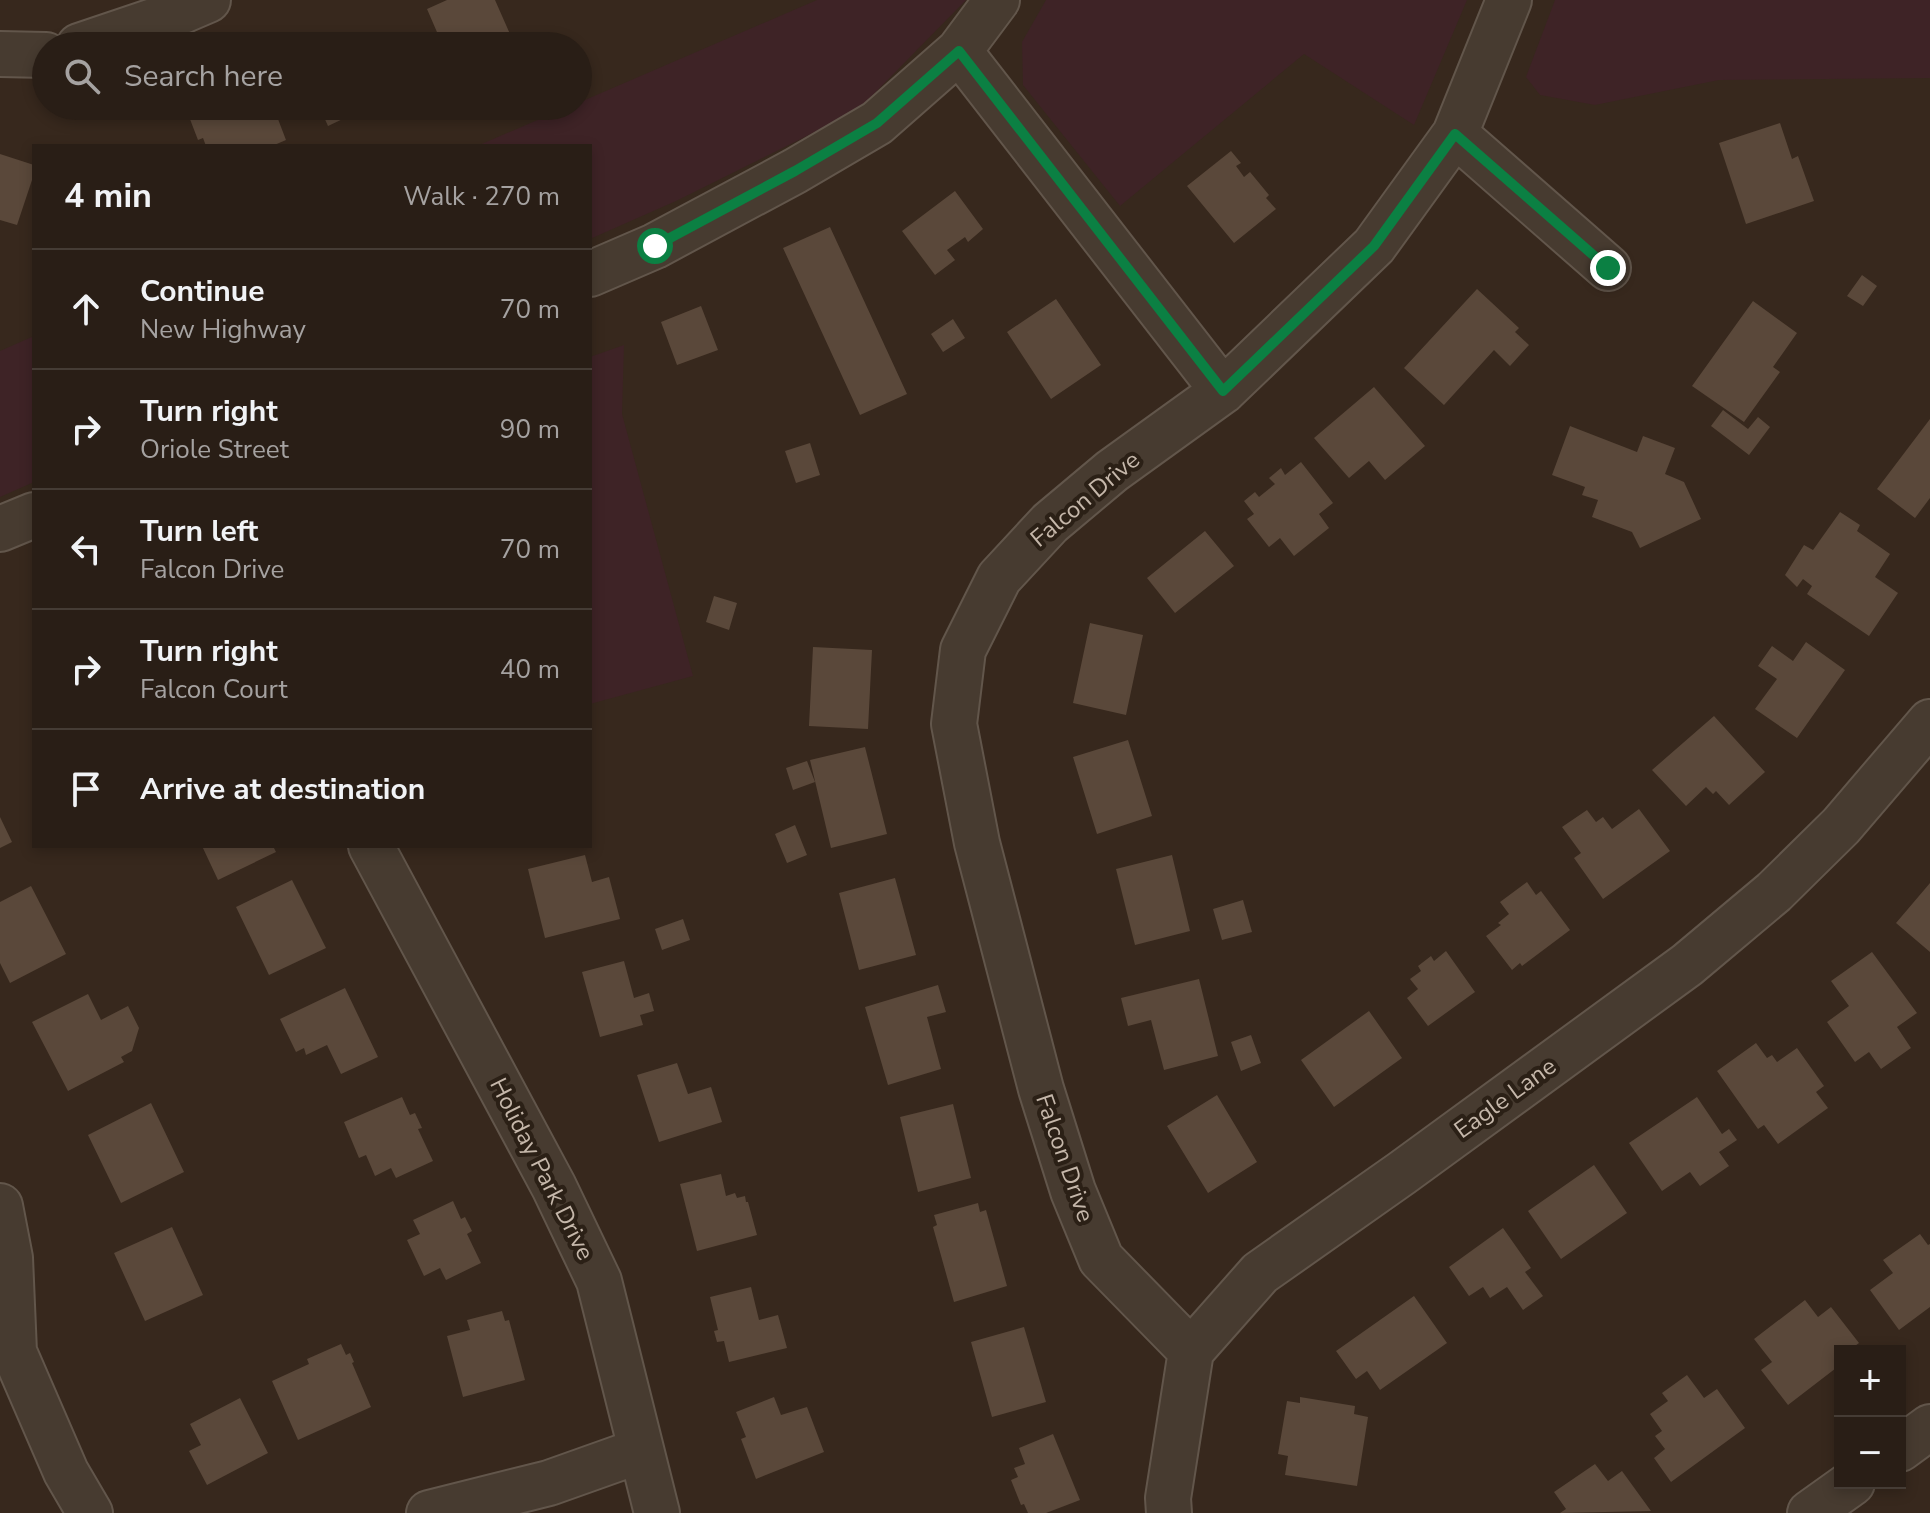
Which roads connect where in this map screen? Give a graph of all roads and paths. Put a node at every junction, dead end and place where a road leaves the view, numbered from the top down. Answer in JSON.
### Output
{"nodes":[{"id":1,"x":208,"y":0,"type":"edge"},
{"id":2,"x":997,"y":0,"type":"edge"},
{"id":3,"x":1509,"y":0,"type":"edge"},
{"id":4,"x":121,"y":32,"type":"edge"},
{"id":5,"x":959,"y":51,"type":"junction"},
{"id":6,"x":0,"y":54,"type":"edge"},
{"id":7,"x":32,"y":55,"type":"edge"},
{"id":8,"x":1455,"y":134,"type":"junction"},
{"id":9,"x":1608,"y":268,"type":"dead end"},
{"id":10,"x":592,"y":273,"type":"edge"},
{"id":11,"x":1223,"y":391,"type":"junction"},
{"id":12,"x":32,"y":516,"type":"edge"},
{"id":13,"x":0,"y":529,"type":"edge"},
{"id":14,"x":1928,"y":728,"type":"edge"},
{"id":15,"x":372,"y":848,"type":"edge"},
{"id":16,"x":0,"y":1206,"type":"edge"},
{"id":17,"x":1191,"y":1351,"type":"junction"},
{"id":18,"x":1930,"y":1427,"type":"edge"},
{"id":19,"x":1906,"y":1445,"type":"edge"},
{"id":20,"x":639,"y":1451,"type":"junction"},
{"id":21,"x":1844,"y":1489,"type":"edge"},
{"id":22,"x":90,"y":1513,"type":"edge"},
{"id":23,"x":429,"y":1513,"type":"edge"},
{"id":24,"x":657,"y":1513,"type":"edge"},
{"id":25,"x":1169,"y":1513,"type":"edge"},
{"id":26,"x":1810,"y":1513,"type":"edge"}],
"edges":[{"from":1,"to":4,"type":"street"},
{"from":2,"to":5,"type":"street"},
{"from":3,"to":8,"type":"street","name":"Falcon Drive"},
{"from":5,"to":10,"type":"street"},
{"from":5,"to":11,"type":"street"},
{"from":6,"to":7,"type":"street"},
{"from":8,"to":9,"type":"street"},
{"from":8,"to":11,"type":"street","name":"Falcon Drive"},
{"from":11,"to":17,"type":"street","name":"Falcon Drive"},
{"from":12,"to":13,"type":"street"},
{"from":14,"to":17,"type":"street","name":"Eagle Lane"},
{"from":15,"to":20,"type":"street","name":"Holiday Park Drive"},
{"from":16,"to":22,"type":"street"},
{"from":17,"to":25,"type":"street"},
{"from":18,"to":19,"type":"street"},
{"from":20,"to":23,"type":"street"},
{"from":20,"to":24,"type":"street","name":"Holiday Park Drive"},
{"from":21,"to":26,"type":"street"}]}
